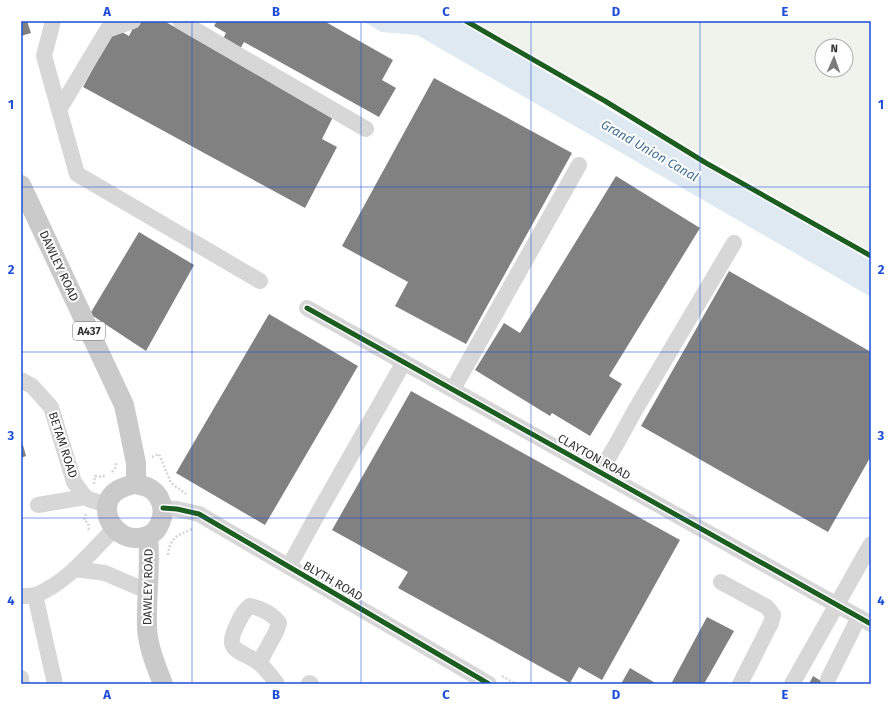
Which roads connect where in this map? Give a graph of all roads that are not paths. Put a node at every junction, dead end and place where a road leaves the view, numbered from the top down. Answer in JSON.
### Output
{"nodes":[{"id":1,"x":53,"y":21,"type":"edge"},
{"id":2,"x":133,"y":21,"type":"edge"},
{"id":3,"x":180,"y":21,"type":"edge"},
{"id":4,"x":59,"y":110,"type":"junction"},
{"id":5,"x":366,"y":129,"type":"dead end"},
{"id":6,"x":579,"y":165,"type":"dead end"},
{"id":7,"x":21,"y":185,"type":"edge"},
{"id":8,"x":734,"y":243,"type":"dead end"},
{"id":9,"x":260,"y":281,"type":"dead end"},
{"id":10,"x":307,"y":308,"type":"dead end"},
{"id":11,"x":404,"y":362,"type":"junction"},
{"id":12,"x":21,"y":380,"type":"edge"},
{"id":13,"x":453,"y":389,"type":"junction"},
{"id":14,"x":600,"y":472,"type":"junction"},
{"id":15,"x":136,"y":484,"type":"junction"},
{"id":16,"x":85,"y":497,"type":"junction"},
{"id":17,"x":38,"y":505,"type":"dead end"},
{"id":18,"x":108,"y":505,"type":"junction"},
{"id":19,"x":163,"y":508,"type":"junction"},
{"id":20,"x":114,"y":529,"type":"junction"},
{"id":21,"x":148,"y":536,"type":"junction"},
{"id":22,"x":871,"y":544,"type":"edge"},
{"id":23,"x":289,"y":566,"type":"junction"},
{"id":24,"x":75,"y":569,"type":"junction"},
{"id":25,"x":721,"y":582,"type":"dead end"},
{"id":26,"x":149,"y":592,"type":"junction"},
{"id":27,"x":28,"y":596,"type":"edge"},
{"id":28,"x":838,"y":604,"type":"junction"},
{"id":29,"x":865,"y":620,"type":"edge"},
{"id":30,"x":259,"y":663,"type":"dead end"},
{"id":31,"x":21,"y":678,"type":"edge"},
{"id":32,"x":828,"y":679,"type":"dead end"},
{"id":33,"x":22,"y":684,"type":"edge"},
{"id":34,"x":55,"y":684,"type":"edge"},
{"id":35,"x":163,"y":684,"type":"edge"},
{"id":36,"x":277,"y":684,"type":"edge"},
{"id":37,"x":489,"y":684,"type":"edge"},
{"id":38,"x":740,"y":684,"type":"edge"},
{"id":39,"x":792,"y":684,"type":"edge"}],
"edges":[{"from":1,"to":4,"type":"street"},
{"from":2,"to":4,"type":"street"},
{"from":3,"to":5,"type":"street"},
{"from":4,"to":9,"type":"street"},
{"from":6,"to":13,"type":"street"},
{"from":7,"to":15,"type":"main road","name":"DAWLEY ROAD","number":"A437"},
{"from":8,"to":14,"type":"street"},
{"from":10,"to":11,"type":"street","name":"CLAYTON ROAD"},
{"from":11,"to":13,"type":"street","name":"CLAYTON ROAD"},
{"from":11,"to":23,"type":"street"},
{"from":12,"to":16,"type":"street","name":"BETAM ROAD"},
{"from":13,"to":14,"type":"street","name":"CLAYTON ROAD"},
{"from":14,"to":28,"type":"street","name":"CLAYTON ROAD"},
{"from":15,"to":18,"type":"main road"},
{"from":15,"to":19,"type":"main road"},
{"from":16,"to":17,"type":"street"},
{"from":16,"to":18,"type":"street"},
{"from":18,"to":20,"type":"main road"},
{"from":19,"to":21,"type":"main road","name":"DAWLEY ROAD"},
{"from":19,"to":23,"type":"street","name":"BLYTH ROAD"},
{"from":20,"to":21,"type":"main road","name":"DAWLEY ROAD"},
{"from":20,"to":24,"type":"street"},
{"from":21,"to":26,"type":"main road","name":"DAWLEY ROAD"},
{"from":22,"to":28,"type":"street"},
{"from":23,"to":37,"type":"street","name":"BLYTH ROAD"},
{"from":24,"to":26,"type":"street"},
{"from":24,"to":27,"type":"street"},
{"from":25,"to":38,"type":"street"},
{"from":26,"to":35,"type":"main road","name":"DAWLEY ROAD"},
{"from":27,"to":34,"type":"street"},
{"from":28,"to":29,"type":"street","name":"CLAYTON ROAD"},
{"from":28,"to":39,"type":"street"},
{"from":29,"to":32,"type":"street"},
{"from":30,"to":36,"type":"street"},
{"from":31,"to":33,"type":"street"}]}
